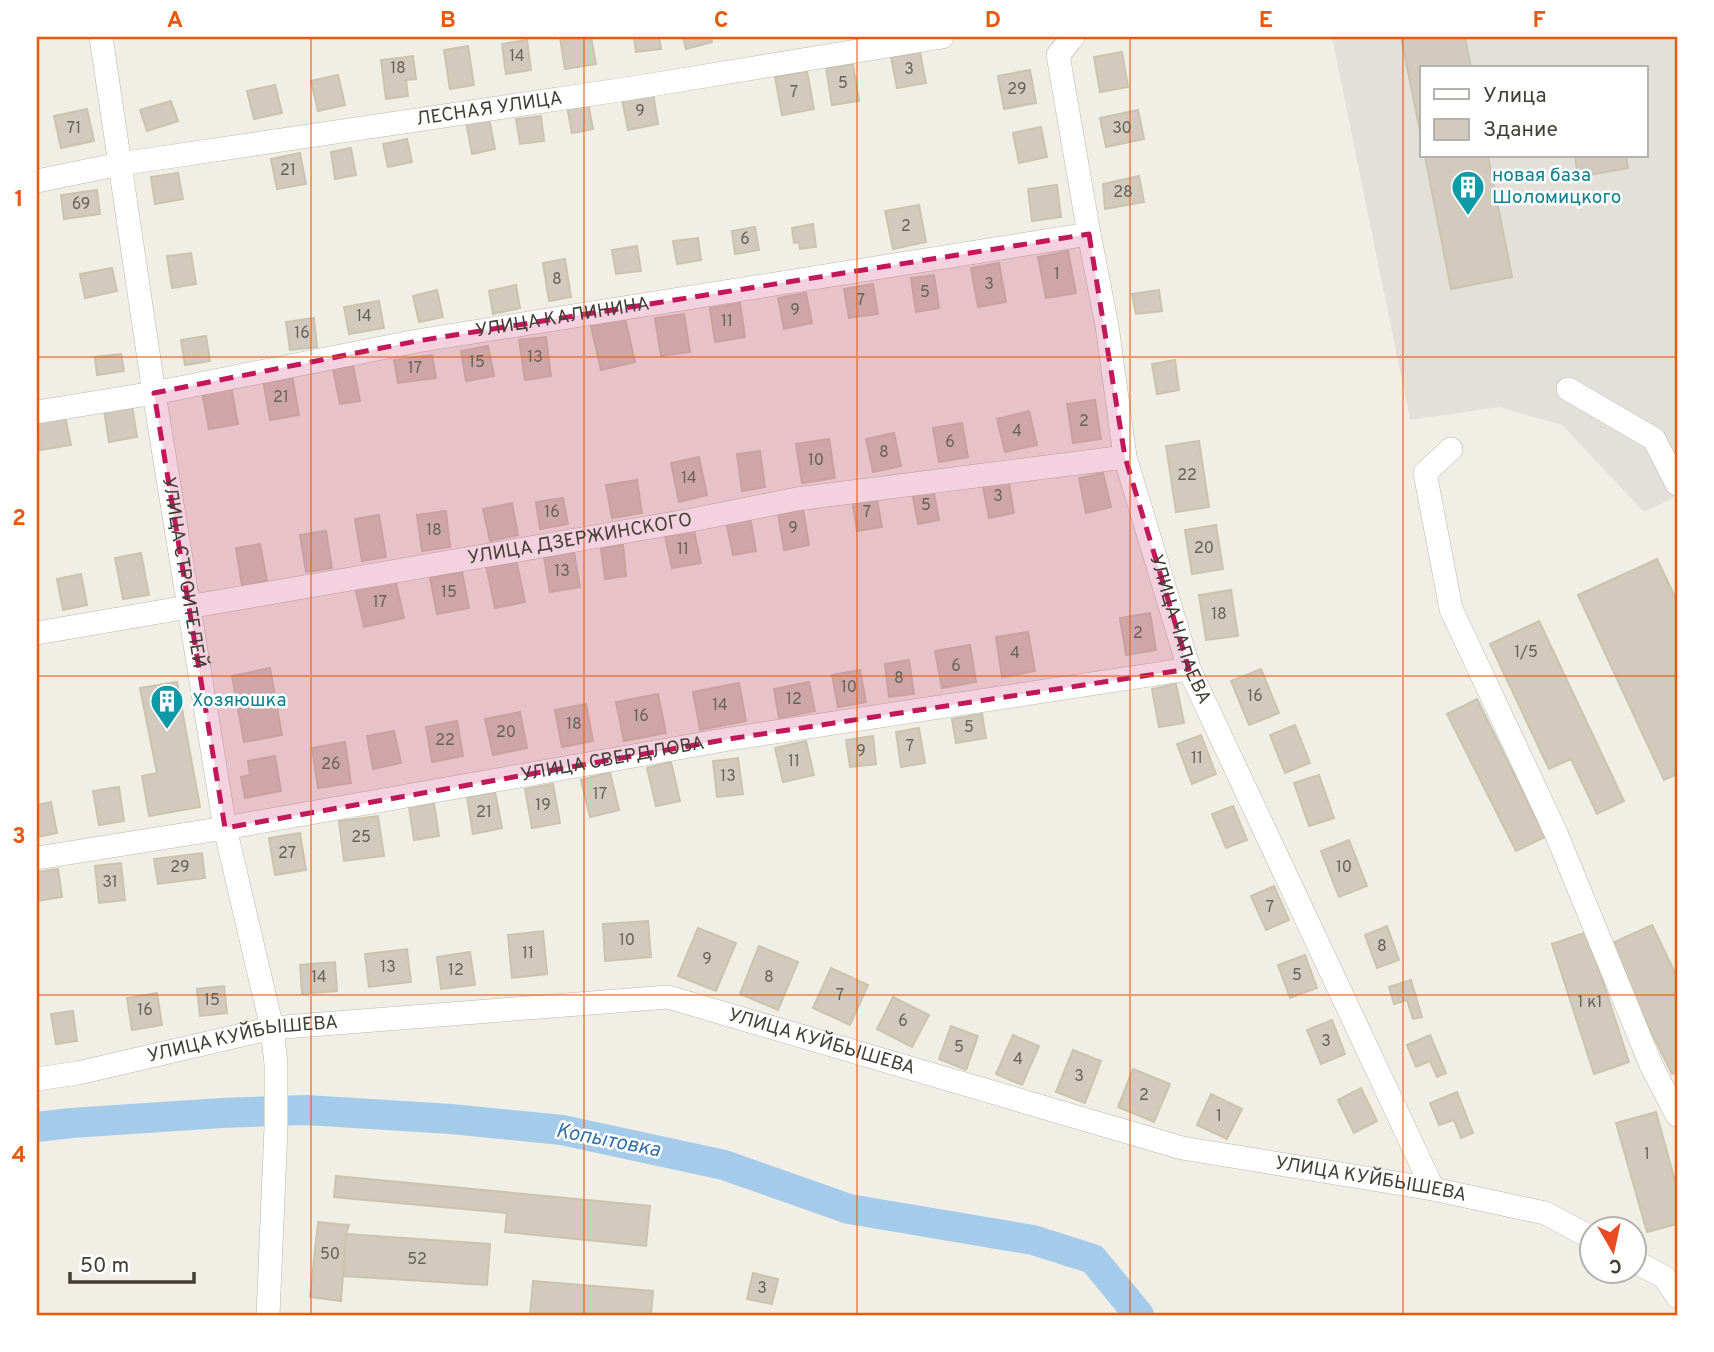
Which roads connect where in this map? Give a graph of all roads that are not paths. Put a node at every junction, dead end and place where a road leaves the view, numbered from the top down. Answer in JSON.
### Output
{"nodes":[{"id":1,"x":101,"y":37,"type":"edge"},
{"id":2,"x":942,"y":37,"type":"edge"},
{"id":3,"x":1073,"y":37,"type":"edge"},
{"id":4,"x":120,"y":164,"type":"junction"},
{"id":5,"x":37,"y":181,"type":"edge"},
{"id":6,"x":1089,"y":234,"type":"junction"},
{"id":7,"x":1568,"y":389,"type":"dead end"},
{"id":8,"x":154,"y":393,"type":"junction"},
{"id":9,"x":37,"y":412,"type":"edge"},
{"id":10,"x":1451,"y":449,"type":"dead end"},
{"id":11,"x":1125,"y":457,"type":"junction"},
{"id":12,"x":1677,"y":484,"type":"edge"},
{"id":13,"x":191,"y":608,"type":"junction"},
{"id":14,"x":37,"y":633,"type":"edge"},
{"id":15,"x":1189,"y":669,"type":"junction"},
{"id":16,"x":225,"y":828,"type":"junction"},
{"id":17,"x":37,"y":858,"type":"edge"},
{"id":18,"x":272,"y":1028,"type":"junction"},
{"id":19,"x":37,"y":1079,"type":"edge"},
{"id":20,"x":1677,"y":1115,"type":"edge"},
{"id":21,"x":1433,"y":1189,"type":"junction"},
{"id":22,"x":1578,"y":1231,"type":"edge"},
{"id":23,"x":1648,"y":1269,"type":"edge"},
{"id":24,"x":1677,"y":1296,"type":"edge"},
{"id":25,"x":268,"y":1315,"type":"edge"}],
"edges":[{"from":1,"to":4,"type":"street","name":"УЛИЦА СТРОИТЕЛЕЙ"},
{"from":2,"to":4,"type":"street","name":"ЛЕСНАЯ УЛИЦА"},
{"from":3,"to":6,"type":"street","name":"УЛИЦА ЧАПАЕВА"},
{"from":4,"to":5,"type":"street","name":"ЛЕСНАЯ УЛИЦА"},
{"from":4,"to":8,"type":"street","name":"УЛИЦА СТРОИТЕЛЕЙ"},
{"from":6,"to":8,"type":"street","name":"УЛИЦА КАЛИНИНА"},
{"from":6,"to":11,"type":"street","name":"УЛИЦА ЧАПАЕВА"},
{"from":7,"to":12,"type":"street"},
{"from":8,"to":9,"type":"street","name":"УЛИЦА КАЛИНИНА"},
{"from":8,"to":13,"type":"street","name":"УЛИЦА СТРОИТЕЛЕЙ"},
{"from":10,"to":20,"type":"street"},
{"from":11,"to":13,"type":"street","name":"УЛИЦА ДЗЕРЖИНСКОГО"},
{"from":11,"to":15,"type":"street","name":"УЛИЦА ЧАПАЕВА"},
{"from":13,"to":14,"type":"street","name":"УЛИЦА ДЗЕРЖИНСКОГО"},
{"from":13,"to":16,"type":"street","name":"УЛИЦА СТРОИТЕЛЕЙ"},
{"from":15,"to":16,"type":"street","name":"УЛИЦА СВЕРДЛОВА"},
{"from":15,"to":21,"type":"street","name":"УЛИЦА ЧАПАЕВА"},
{"from":16,"to":17,"type":"street","name":"УЛИЦА СВЕРДЛОВА"},
{"from":16,"to":18,"type":"street","name":"УЛИЦА СТРОИТЕЛЕЙ"},
{"from":18,"to":19,"type":"street","name":"УЛИЦА КУЙБЫШЕВА"},
{"from":18,"to":21,"type":"street","name":"УЛИЦА КУЙБЫШЕВА"},
{"from":18,"to":25,"type":"street","name":"УЛИЦА СТРОИТЕЛЕЙ"},
{"from":21,"to":22,"type":"street","name":"УЛИЦА КУЙБЫШЕВА"},
{"from":23,"to":24,"type":"street"}]}
